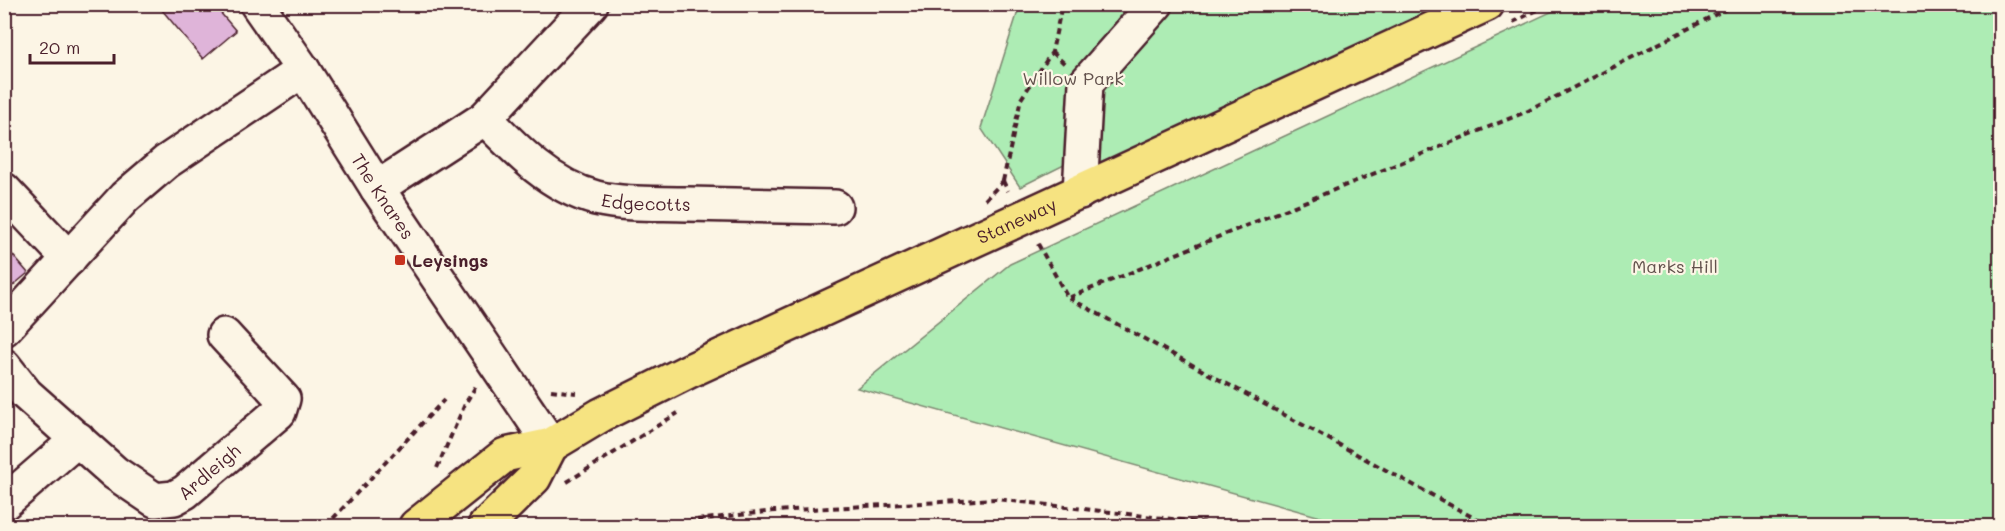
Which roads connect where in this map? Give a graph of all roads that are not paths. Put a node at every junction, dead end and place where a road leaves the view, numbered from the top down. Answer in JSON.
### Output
{"nodes":[{"id":1,"x":257,"y":4,"type":"edge"},
{"id":2,"x":591,"y":4,"type":"edge"},
{"id":3,"x":1156,"y":4,"type":"edge"},
{"id":4,"x":1487,"y":4,"type":"edge"},
{"id":5,"x":303,"y":70,"type":"junction"},
{"id":6,"x":485,"y":118,"type":"junction"},
{"id":7,"x":377,"y":188,"type":"junction"},
{"id":8,"x":4,"y":190,"type":"edge"},
{"id":9,"x":1080,"y":192,"type":"junction"},
{"id":10,"x":835,"y":207,"type":"dead end"},
{"id":11,"x":69,"y":259,"type":"junction"},
{"id":12,"x":4,"y":329,"type":"edge"},
{"id":13,"x":224,"y":335,"type":"dead end"},
{"id":14,"x":4,"y":366,"type":"edge"},
{"id":15,"x":78,"y":439,"type":"junction"},
{"id":16,"x":551,"y":445,"type":"junction"},
{"id":17,"x":4,"y":503,"type":"edge"},
{"id":18,"x":416,"y":526,"type":"edge"},
{"id":19,"x":485,"y":526,"type":"edge"}],
"edges":[{"from":1,"to":5,"type":"street","name":"The Knares"},
{"from":2,"to":6,"type":"street"},
{"from":3,"to":9,"type":"street"},
{"from":4,"to":9,"type":"main road","name":"Staneway"},
{"from":5,"to":7,"type":"street","name":"The Knares"},
{"from":5,"to":11,"type":"street"},
{"from":6,"to":7,"type":"street"},
{"from":6,"to":10,"type":"street","name":"Edgecotts"},
{"from":7,"to":16,"type":"street","name":"The Knares"},
{"from":8,"to":11,"type":"street"},
{"from":9,"to":16,"type":"main road","name":"Staneway"},
{"from":11,"to":12,"type":"street"},
{"from":13,"to":15,"type":"street","name":"Ardleigh"},
{"from":14,"to":15,"type":"street","name":"Ardleigh"},
{"from":15,"to":17,"type":"street"},
{"from":16,"to":18,"type":"main road","name":"Staneway"},
{"from":16,"to":19,"type":"main road"}]}
